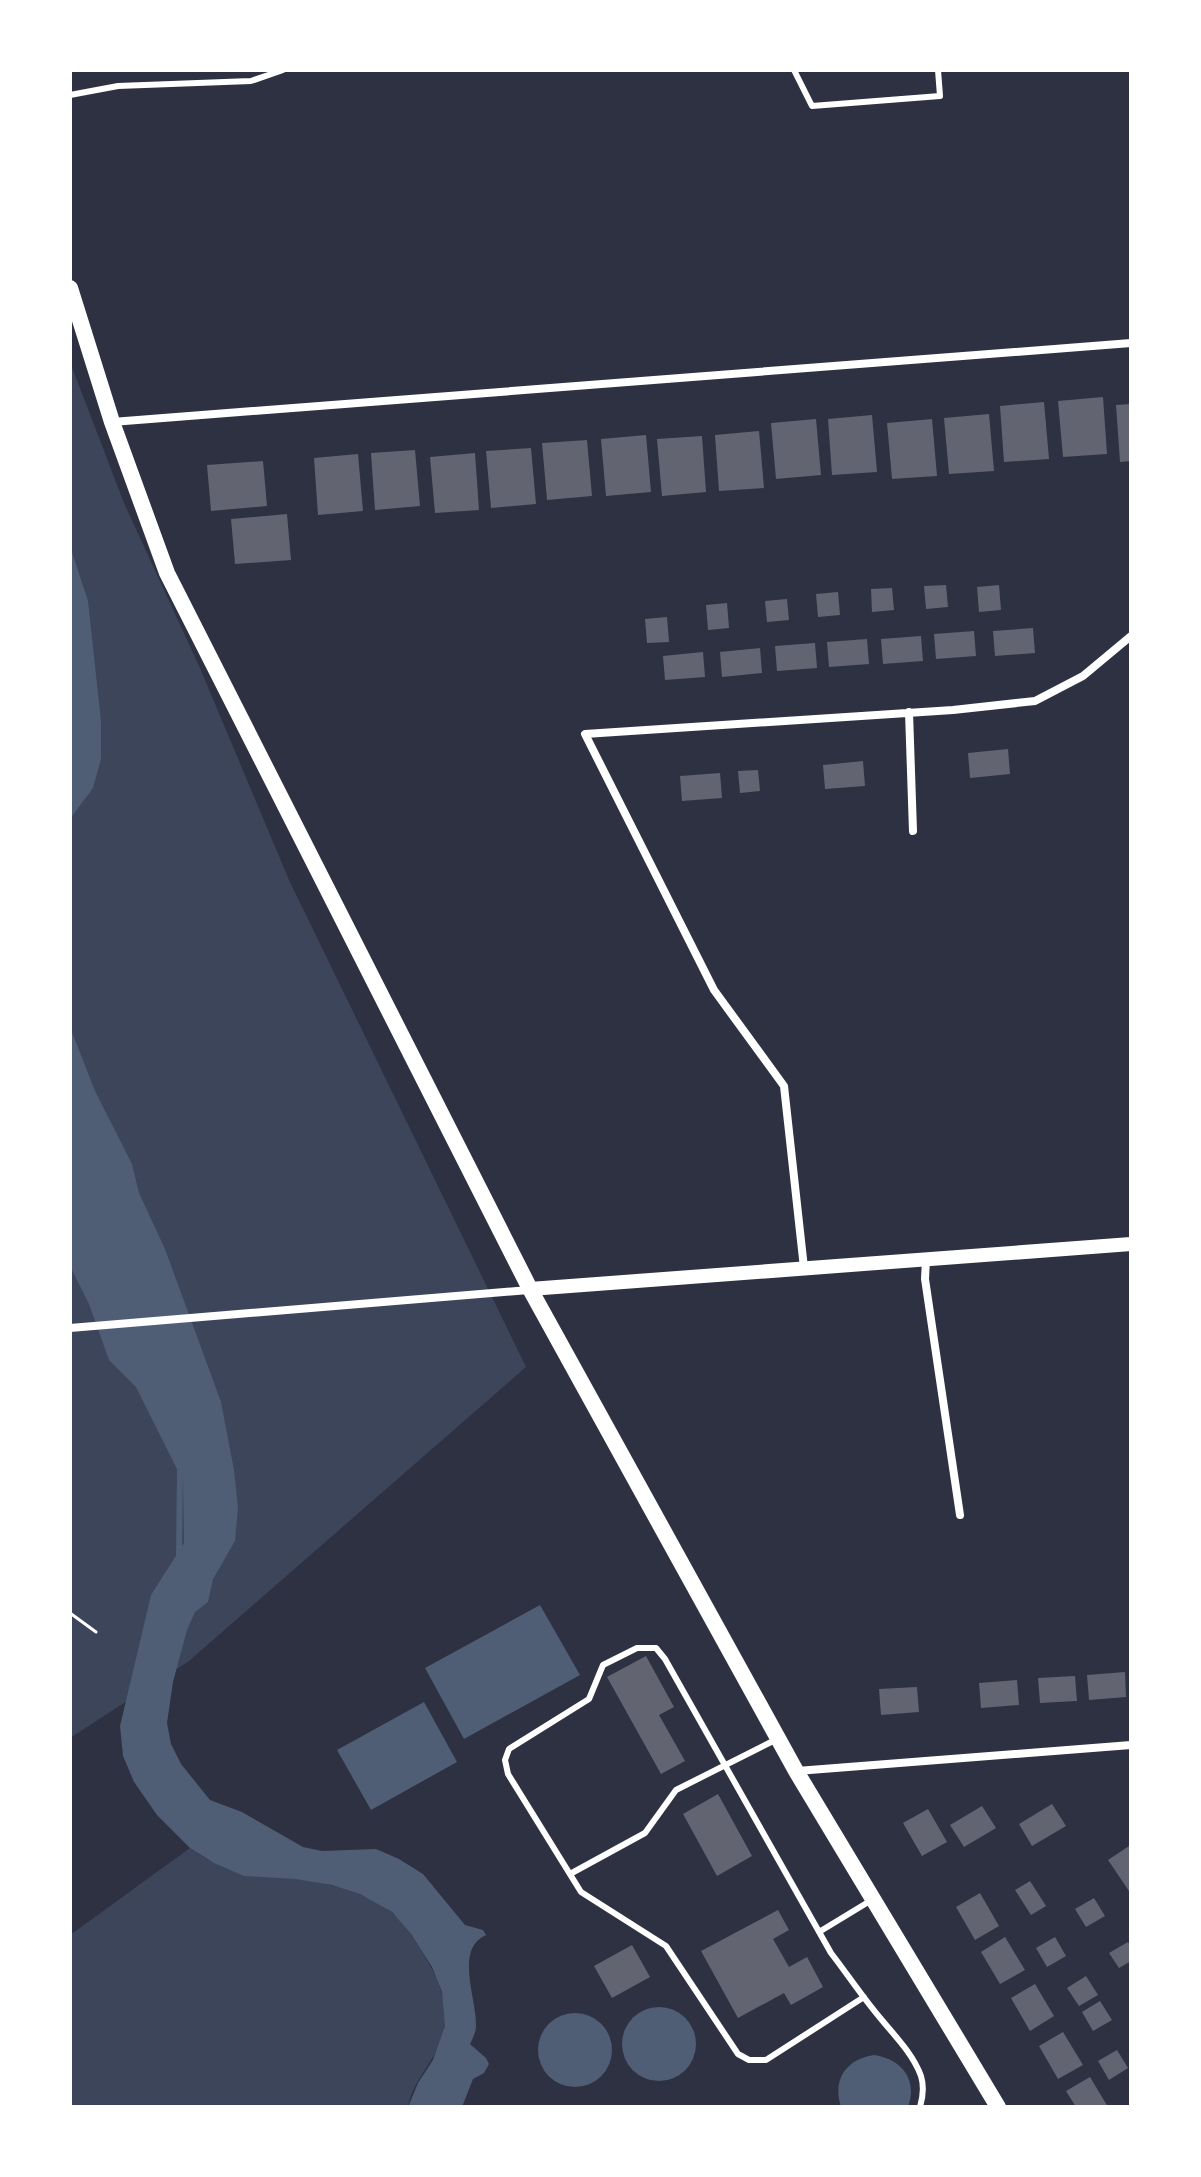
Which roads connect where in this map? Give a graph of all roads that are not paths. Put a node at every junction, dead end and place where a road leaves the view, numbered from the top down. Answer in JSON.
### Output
{"nodes":[{"id":1,"x":283,"y":70,"type":"edge"},
{"id":2,"x":794,"y":70,"type":"edge"},
{"id":3,"x":938,"y":70,"type":"edge"},
{"id":4,"x":70,"y":95,"type":"edge"},
{"id":5,"x":70,"y":288,"type":"edge"},
{"id":6,"x":1131,"y":343,"type":"edge"},
{"id":7,"x":112,"y":422,"type":"junction"},
{"id":8,"x":1131,"y":636,"type":"edge"},
{"id":9,"x":909,"y":712,"type":"junction"},
{"id":10,"x":913,"y":831,"type":"dead end"},
{"id":11,"x":1131,"y":1244,"type":"edge"},
{"id":12,"x":926,"y":1259,"type":"junction"},
{"id":13,"x":804,"y":1268,"type":"junction"},
{"id":14,"x":530,"y":1289,"type":"junction"},
{"id":15,"x":70,"y":1328,"type":"edge"},
{"id":16,"x":960,"y":1515,"type":"dead end"},
{"id":17,"x":778,"y":1738,"type":"junction"},
{"id":18,"x":1131,"y":1745,"type":"edge"},
{"id":19,"x":725,"y":1765,"type":"junction"},
{"id":20,"x":796,"y":1771,"type":"junction"},
{"id":21,"x":570,"y":1874,"type":"junction"},
{"id":22,"x":873,"y":1899,"type":"junction"},
{"id":23,"x":819,"y":1932,"type":"junction"},
{"id":24,"x":864,"y":1997,"type":"junction"},
{"id":25,"x":920,"y":2107,"type":"edge"},
{"id":26,"x":998,"y":2107,"type":"edge"}],
"edges":[{"from":1,"to":4,"type":"lane"},
{"from":2,"to":3,"type":"lane"},
{"from":5,"to":7,"type":"main road"},
{"from":6,"to":7,"type":"street"},
{"from":7,"to":14,"type":"main road"},
{"from":8,"to":9,"type":"street"},
{"from":9,"to":10,"type":"street"},
{"from":9,"to":13,"type":"street"},
{"from":11,"to":12,"type":"street"},
{"from":12,"to":13,"type":"street"},
{"from":12,"to":16,"type":"street"},
{"from":13,"to":14,"type":"street"},
{"from":14,"to":15,"type":"street"},
{"from":14,"to":17,"type":"main road"},
{"from":17,"to":19,"type":"lane"},
{"from":17,"to":20,"type":"main road"},
{"from":18,"to":20,"type":"street"},
{"from":19,"to":21,"type":"lane"},
{"from":19,"to":21,"type":"lane"},
{"from":19,"to":23,"type":"lane"},
{"from":20,"to":22,"type":"main road"},
{"from":21,"to":24,"type":"lane"},
{"from":22,"to":23,"type":"lane"},
{"from":22,"to":26,"type":"main road"},
{"from":23,"to":24,"type":"lane"},
{"from":24,"to":25,"type":"lane"}]}
